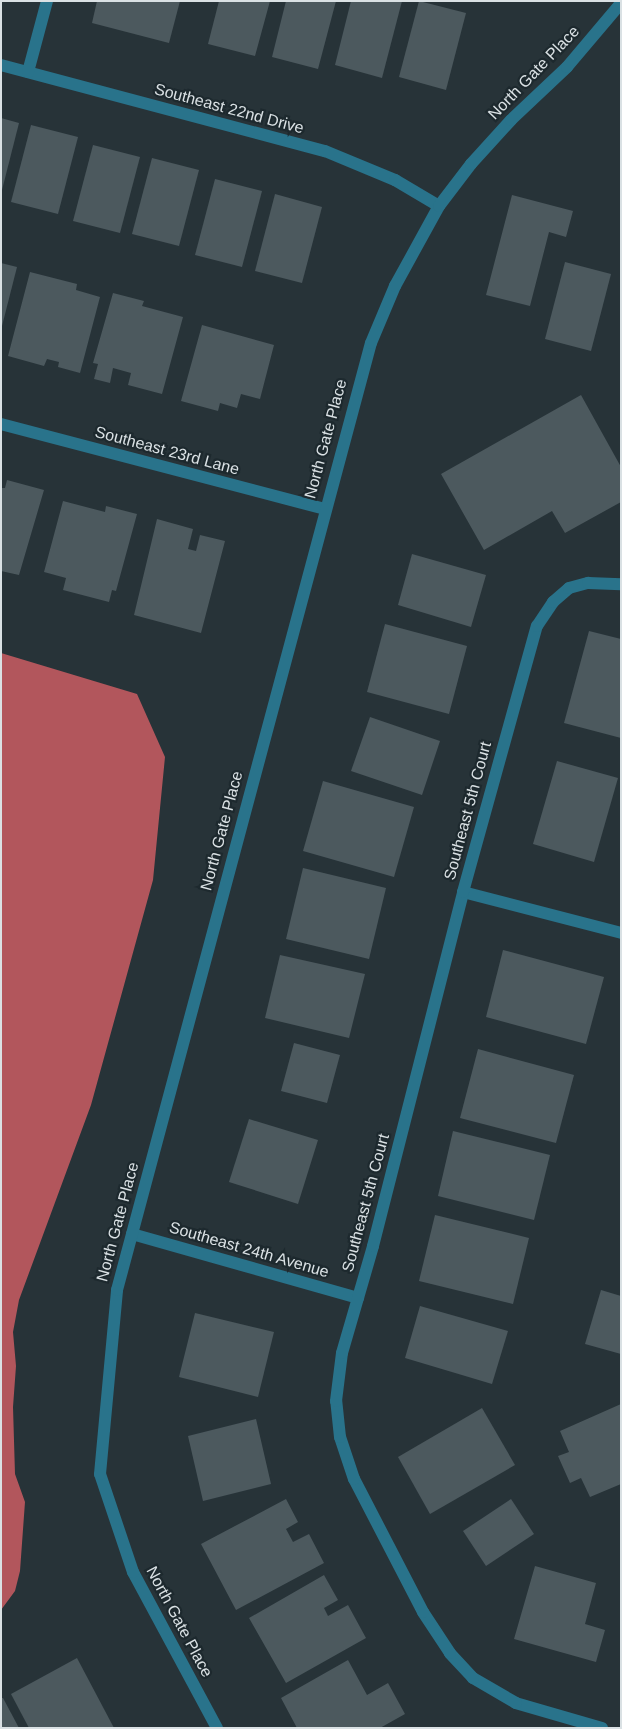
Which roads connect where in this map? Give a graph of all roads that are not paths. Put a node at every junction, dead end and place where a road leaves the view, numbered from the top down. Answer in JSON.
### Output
{"nodes":[{"id":1,"x":47,"y":1,"type":"edge"},
{"id":2,"x":619,"y":8,"type":"edge"},
{"id":3,"x":1,"y":65,"type":"edge"},
{"id":4,"x":28,"y":72,"type":"junction"},
{"id":5,"x":439,"y":206,"type":"junction"},
{"id":6,"x":1,"y":424,"type":"edge"},
{"id":7,"x":325,"y":509,"type":"junction"},
{"id":8,"x":621,"y":584,"type":"edge"},
{"id":9,"x":463,"y":892,"type":"junction"},
{"id":10,"x":621,"y":934,"type":"edge"},
{"id":11,"x":132,"y":1234,"type":"junction"},
{"id":12,"x":358,"y":1298,"type":"junction"},
{"id":13,"x":217,"y":1728,"type":"edge"},
{"id":14,"x":602,"y":1728,"type":"edge"}],
"edges":[{"from":1,"to":4,"type":"street"},
{"from":2,"to":5,"type":"street","name":"North Gate Place"},
{"from":3,"to":4,"type":"street","name":"Southeast 22nd Drive"},
{"from":4,"to":5,"type":"street","name":"Southeast 22nd Drive"},
{"from":5,"to":7,"type":"street","name":"North Gate Place"},
{"from":6,"to":7,"type":"street","name":"Southeast 23rd Lane"},
{"from":7,"to":11,"type":"street","name":"North Gate Place"},
{"from":8,"to":9,"type":"street","name":"Southeast 5th Court"},
{"from":9,"to":10,"type":"street"},
{"from":9,"to":12,"type":"street","name":"Southeast 5th Court"},
{"from":11,"to":12,"type":"street","name":"Southeast 24th Avenue"},
{"from":11,"to":13,"type":"street","name":"North Gate Place"},
{"from":12,"to":14,"type":"street","name":"Southeast 5th Court"}]}
